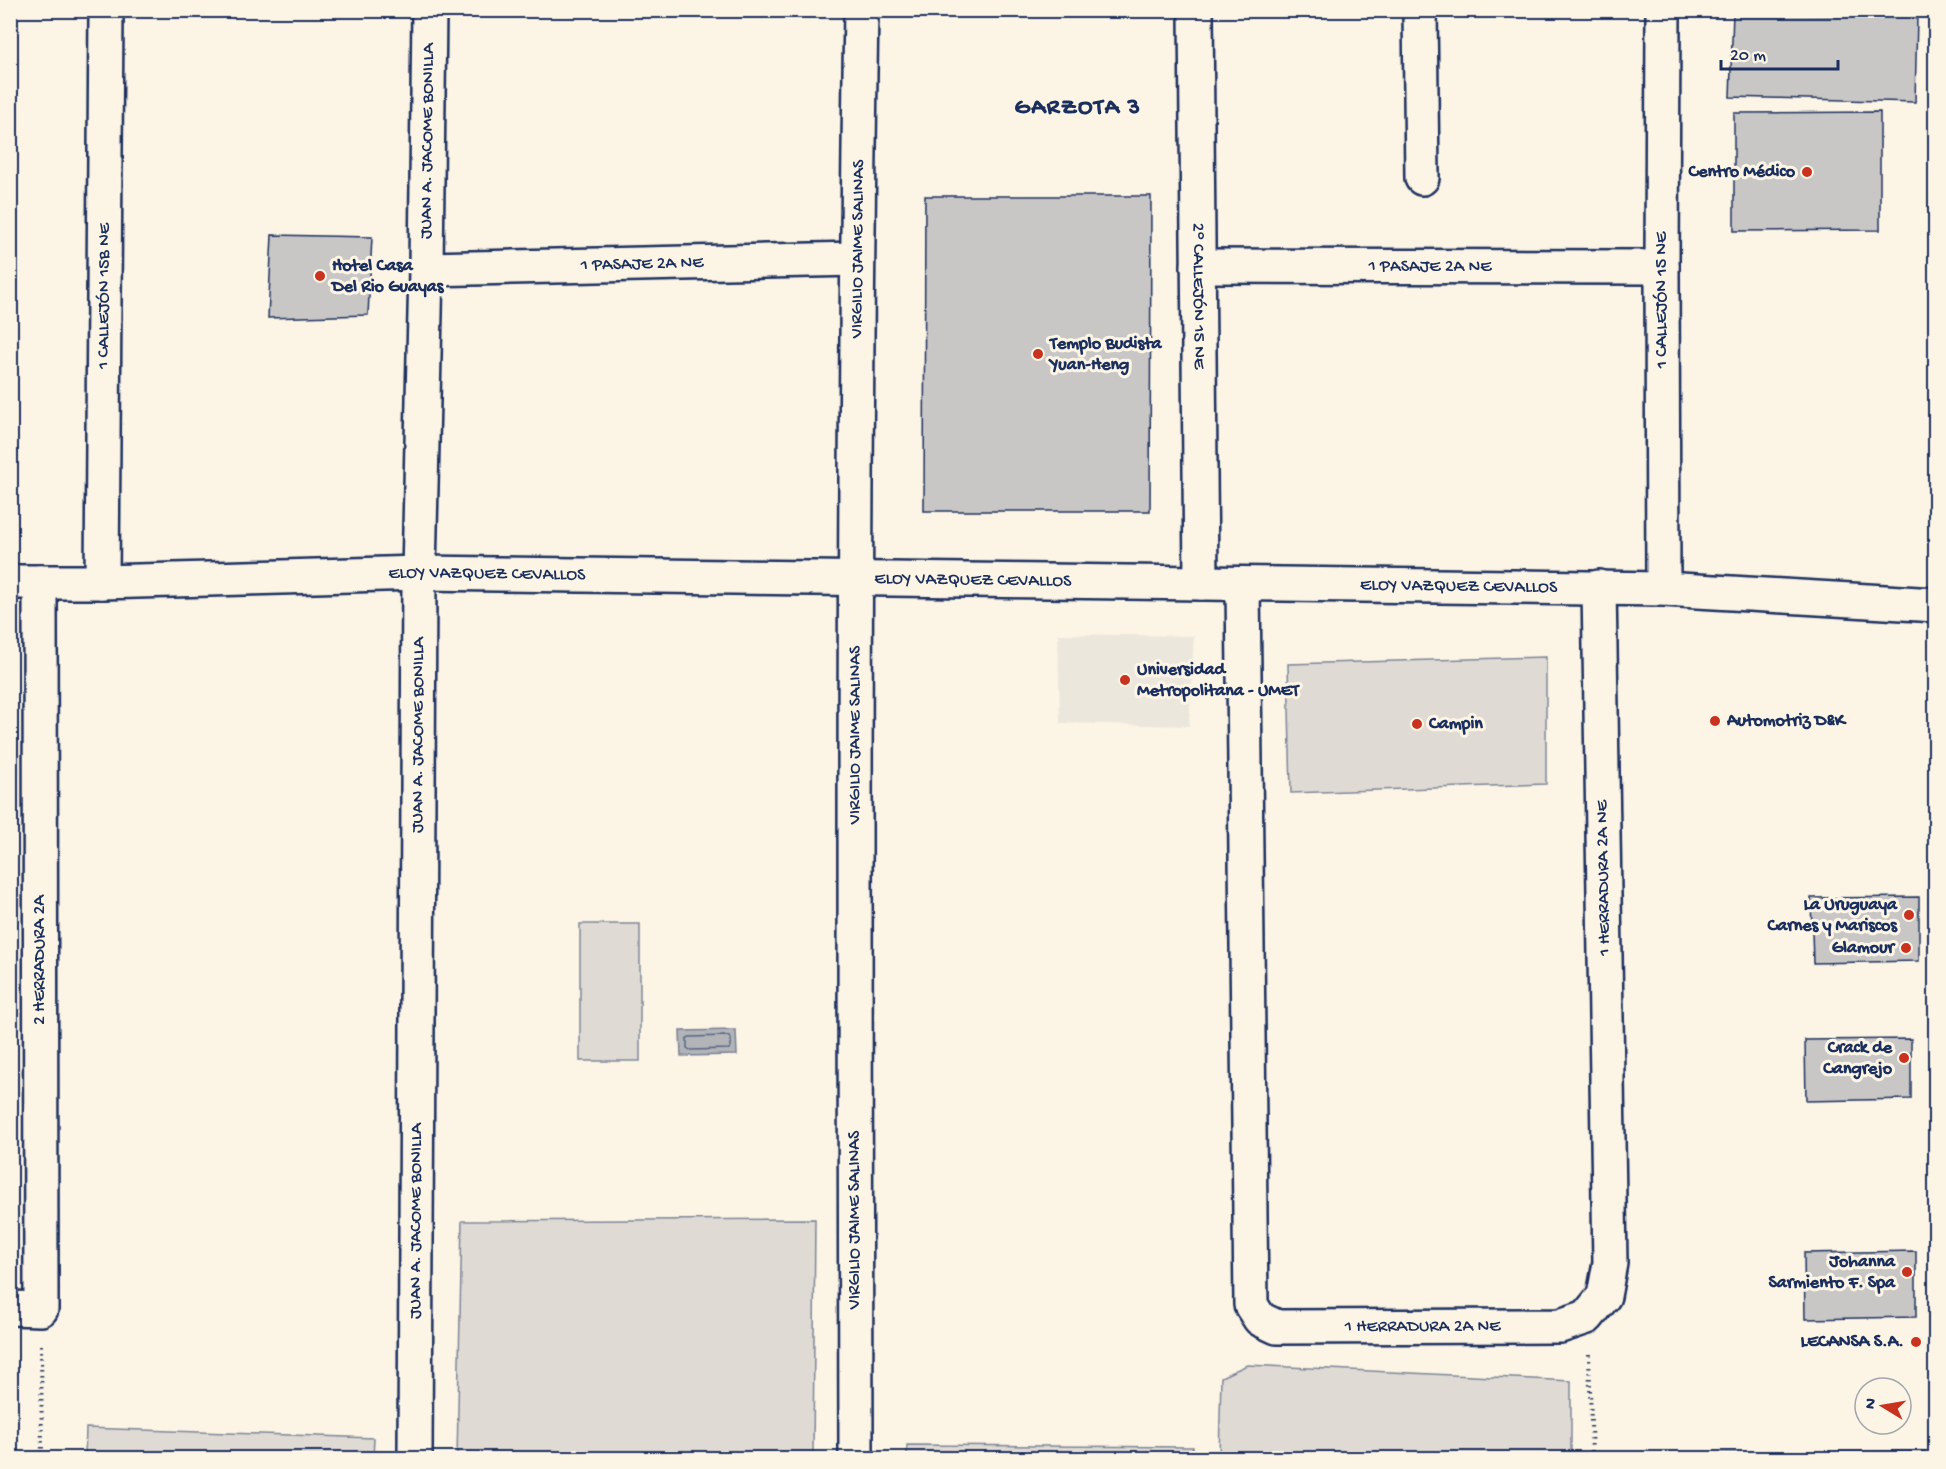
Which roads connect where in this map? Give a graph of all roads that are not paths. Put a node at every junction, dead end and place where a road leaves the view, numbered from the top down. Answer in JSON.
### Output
{"nodes":[{"id":1,"x":106,"y":10,"type":"edge"},
{"id":2,"x":429,"y":10,"type":"edge"},
{"id":3,"x":861,"y":10,"type":"edge"},
{"id":4,"x":1196,"y":10,"type":"edge"},
{"id":5,"x":1420,"y":10,"type":"edge"},
{"id":6,"x":1663,"y":10,"type":"edge"},
{"id":7,"x":1422,"y":178,"type":"dead end"},
{"id":8,"x":856,"y":259,"type":"junction"},
{"id":9,"x":1198,"y":266,"type":"junction"},
{"id":10,"x":1662,"y":267,"type":"junction"},
{"id":11,"x":426,"y":269,"type":"junction"},
{"id":12,"x":419,"y":573,"type":"junction"},
{"id":13,"x":855,"y":579,"type":"junction"},
{"id":14,"x":26,"y":582,"type":"edge"},
{"id":15,"x":102,"y":582,"type":"junction"},
{"id":16,"x":1202,"y":583,"type":"junction"},
{"id":17,"x":1243,"y":584,"type":"junction"},
{"id":18,"x":1599,"y":587,"type":"junction"},
{"id":19,"x":1663,"y":589,"type":"junction"},
{"id":20,"x":1935,"y":605,"type":"edge"},
{"id":21,"x":26,"y":1308,"type":"edge"},
{"id":22,"x":415,"y":1458,"type":"edge"},
{"id":23,"x":856,"y":1458,"type":"edge"}],
"edges":[{"from":1,"to":15,"type":"street","name":"1 CALLEJÓN 15B NE"},
{"from":2,"to":11,"type":"street","name":"JUAN A. JACOME BONILLA"},
{"from":3,"to":8,"type":"street","name":"VIRGILIO JAIME SALINAS"},
{"from":4,"to":9,"type":"street","name":"2° CALLEJÓN 15 NE"},
{"from":5,"to":7,"type":"street"},
{"from":6,"to":10,"type":"street","name":"1 CALLEJÓN 15 NE"},
{"from":8,"to":11,"type":"street","name":"1 PASAJE 2A NE"},
{"from":8,"to":13,"type":"street","name":"VIRGILIO JAIME SALINAS"},
{"from":9,"to":10,"type":"street","name":"1 PASAJE 2A NE"},
{"from":9,"to":16,"type":"street","name":"2° CALLEJÓN 15 NE"},
{"from":10,"to":19,"type":"street","name":"1 CALLEJÓN 15 NE"},
{"from":11,"to":12,"type":"street","name":"JUAN A. JACOME BONILLA"},
{"from":12,"to":13,"type":"street","name":"ELOY VAZQUEZ CEVALLOS"},
{"from":12,"to":15,"type":"street","name":"ELOY VAZQUEZ CEVALLOS"},
{"from":12,"to":22,"type":"street","name":"JUAN A. JACOME BONILLA"},
{"from":13,"to":16,"type":"street","name":"ELOY VAZQUEZ CEVALLOS"},
{"from":13,"to":23,"type":"street","name":"VIRGILIO JAIME SALINAS"},
{"from":14,"to":15,"type":"street","name":"ELOY VAZQUEZ CEVALLOS"},
{"from":14,"to":21,"type":"street","name":"2 HERRADURA 2A"},
{"from":16,"to":17,"type":"street","name":"ELOY VAZQUEZ CEVALLOS"},
{"from":17,"to":18,"type":"street","name":"ELOY VAZQUEZ CEVALLOS"},
{"from":17,"to":18,"type":"street","name":"1 HERRADURA 2A NE"},
{"from":18,"to":19,"type":"street","name":"ELOY VAZQUEZ CEVALLOS"},
{"from":19,"to":20,"type":"street","name":"ELOY VAZQUEZ CEVALLOS"}]}
